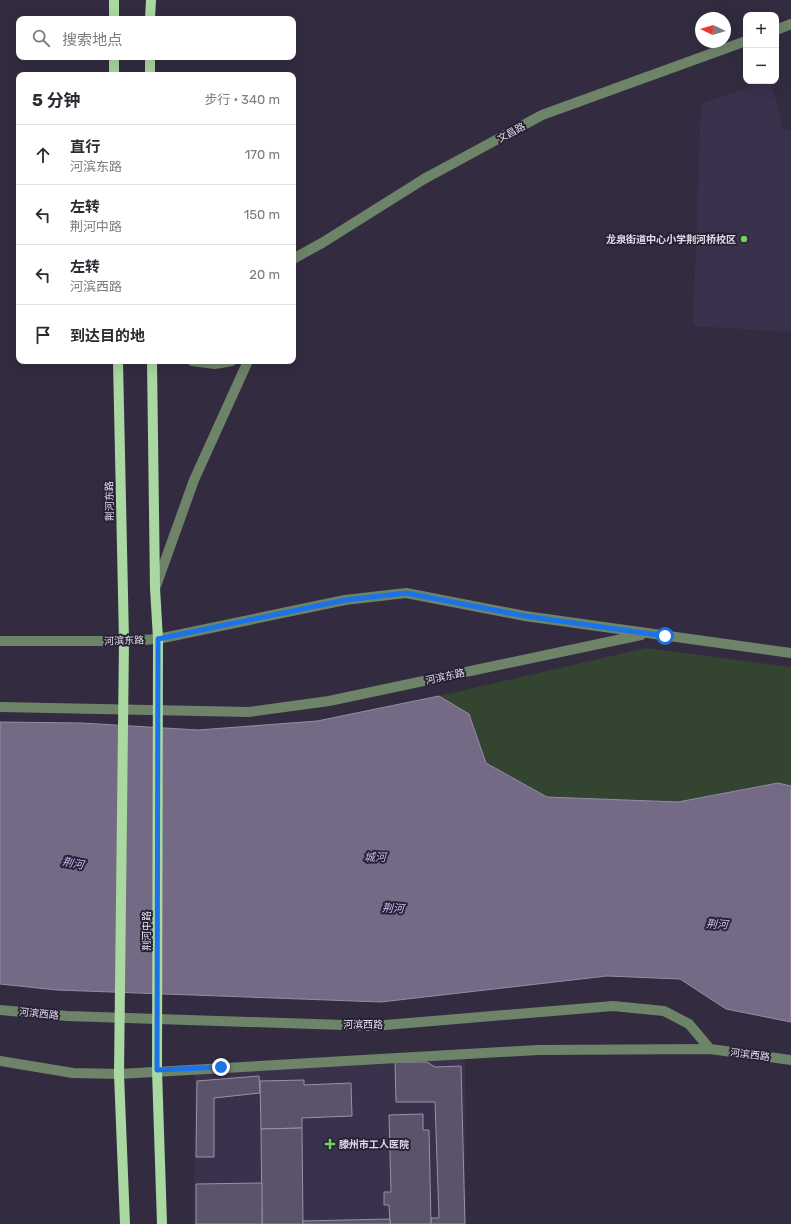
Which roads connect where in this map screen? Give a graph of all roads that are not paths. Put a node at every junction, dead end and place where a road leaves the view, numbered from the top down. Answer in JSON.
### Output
{"nodes":[{"id":1,"x":114,"y":0,"type":"edge"},
{"id":2,"x":151,"y":0,"type":"edge"},
{"id":3,"x":114,"y":16,"type":"edge"},
{"id":4,"x":150,"y":16,"type":"edge"},
{"id":5,"x":791,"y":24,"type":"edge"},
{"id":6,"x":779,"y":29,"type":"edge"},
{"id":7,"x":743,"y":42,"type":"edge"},
{"id":8,"x":114,"y":60,"type":"edge"},
{"id":9,"x":150,"y":60,"type":"edge"},
{"id":10,"x":114,"y":72,"type":"edge"},
{"id":11,"x":150,"y":72,"type":"edge"},
{"id":12,"x":296,"y":257,"type":"edge"},
{"id":13,"x":118,"y":364,"type":"edge"},
{"id":14,"x":152,"y":364,"type":"edge"},
{"id":15,"x":247,"y":364,"type":"edge"},
{"id":16,"x":155,"y":588,"type":"junction"},
{"id":17,"x":649,"y":634,"type":"junction"},
{"id":18,"x":158,"y":639,"type":"junction"},
{"id":19,"x":0,"y":641,"type":"edge"},
{"id":20,"x":124,"y":641,"type":"junction"},
{"id":21,"x":791,"y":653,"type":"edge"},
{"id":22,"x":0,"y":707,"type":"edge"},
{"id":23,"x":0,"y":1010,"type":"edge"},
{"id":24,"x":710,"y":1049,"type":"junction"},
{"id":25,"x":791,"y":1060,"type":"edge"},
{"id":26,"x":0,"y":1061,"type":"edge"},
{"id":27,"x":157,"y":1070,"type":"junction"},
{"id":28,"x":119,"y":1074,"type":"junction"},
{"id":29,"x":124,"y":1224,"type":"edge"},
{"id":30,"x":162,"y":1224,"type":"edge"}],
"edges":[{"from":1,"to":3,"type":"main road"},
{"from":2,"to":4,"type":"main road"},
{"from":5,"to":6,"type":"street"},
{"from":7,"to":12,"type":"street","name":"文昌路"},
{"from":8,"to":10,"type":"main road"},
{"from":9,"to":11,"type":"main road"},
{"from":13,"to":20,"type":"main road","name":"荆河东路"},
{"from":14,"to":16,"type":"main road"},
{"from":15,"to":16,"type":"street"},
{"from":16,"to":18,"type":"main road"},
{"from":17,"to":18,"type":"street","name":"河滨东路"},
{"from":17,"to":21,"type":"street","name":"河滨东路"},
{"from":17,"to":22,"type":"street","name":"河滨东路"},
{"from":18,"to":20,"type":"street","name":"河滨东路"},
{"from":18,"to":27,"type":"main road","name":"荆河中路"},
{"from":19,"to":20,"type":"street","name":"河滨东路"},
{"from":20,"to":28,"type":"main road"},
{"from":23,"to":24,"type":"street","name":"河滨西路"},
{"from":24,"to":25,"type":"street","name":"河滨西路"},
{"from":24,"to":27,"type":"street","name":"河滨西路"},
{"from":26,"to":28,"type":"street","name":"河滨西路"},
{"from":27,"to":28,"type":"street","name":"河滨西路"},
{"from":27,"to":30,"type":"main road","name":"荆河中路"},
{"from":28,"to":29,"type":"main road"}]}
